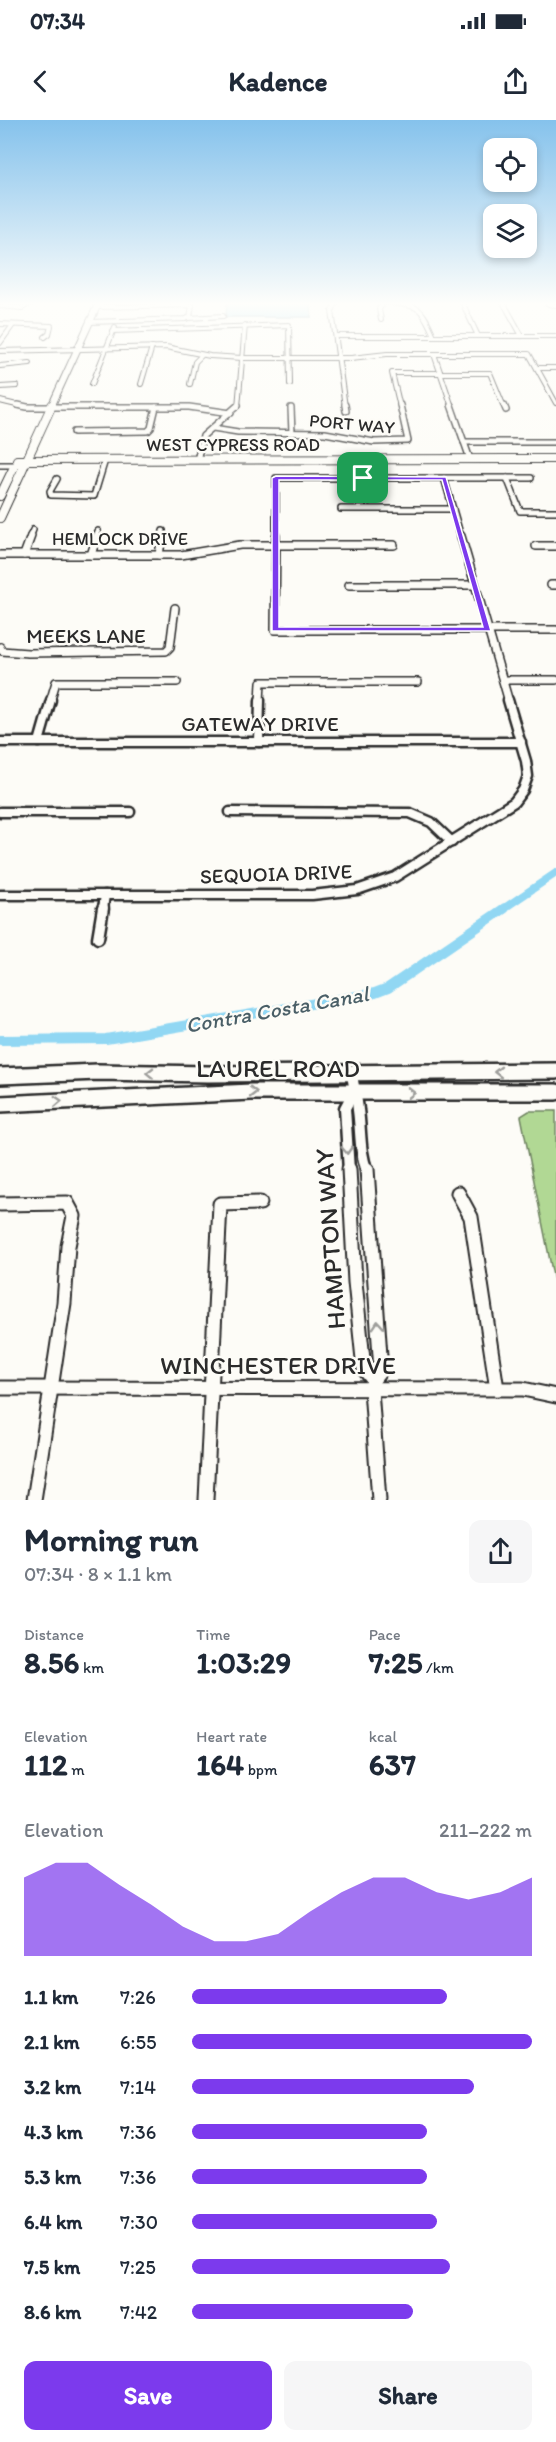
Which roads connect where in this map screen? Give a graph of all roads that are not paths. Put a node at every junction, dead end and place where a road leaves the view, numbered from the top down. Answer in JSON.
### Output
{"nodes":[{"id":1,"x":64,"y":366,"type":"edge"},
{"id":2,"x":99,"y":366,"type":"edge"},
{"id":3,"x":146,"y":366,"type":"edge"},
{"id":4,"x":194,"y":366,"type":"edge"},
{"id":5,"x":241,"y":366,"type":"edge"},
{"id":6,"x":290,"y":366,"type":"edge"},
{"id":7,"x":339,"y":366,"type":"edge"},
{"id":8,"x":439,"y":366,"type":"edge"},
{"id":9,"x":537,"y":368,"type":"joint"},
{"id":10,"x":556,"y":368,"type":"edge"},
{"id":11,"x":441,"y":373,"type":"junction"},
{"id":12,"x":92,"y":384,"type":"dead end"},
{"id":13,"x":141,"y":384,"type":"dead end"},
{"id":14,"x":190,"y":384,"type":"dead end"},
{"id":15,"x":290,"y":384,"type":"dead end"},
{"id":16,"x":17,"y":386,"type":"dead end"},
{"id":17,"x":0,"y":387,"type":"edge"},
{"id":18,"x":0,"y":401,"type":"edge"},
{"id":19,"x":556,"y":403,"type":"edge"},
{"id":20,"x":46,"y":407,"type":"junction"},
{"id":21,"x":156,"y":407,"type":"junction"},
{"id":22,"x":291,"y":408,"type":"dead end"},
{"id":23,"x":506,"y":410,"type":"dead end"},
{"id":24,"x":346,"y":411,"type":"dead end"},
{"id":25,"x":231,"y":413,"type":"junction"},
{"id":26,"x":213,"y":428,"type":"junction"},
{"id":27,"x":75,"y":432,"type":"dead end"},
{"id":28,"x":292,"y":433,"type":"junction"},
{"id":29,"x":464,"y":442,"type":"junction"},
{"id":30,"x":556,"y":442,"type":"edge"},
{"id":31,"x":470,"y":459,"type":"junction"},
{"id":32,"x":556,"y":459,"type":"edge"},
{"id":33,"x":105,"y":460,"type":"junction"},
{"id":34,"x":197,"y":460,"type":"junction"},
{"id":35,"x":360,"y":460,"type":"junction"},
{"id":36,"x":21,"y":462,"type":"junction"},
{"id":37,"x":0,"y":465,"type":"edge"},
{"id":38,"x":363,"y":478,"type":"junction"},
{"id":39,"x":444,"y":478,"type":"junction"},
{"id":40,"x":507,"y":478,"type":"junction"},
{"id":41,"x":531,"y":478,"type":"dead end"},
{"id":42,"x":57,"y":480,"type":"dead end"},
{"id":43,"x":0,"y":496,"type":"edge"},
{"id":44,"x":3,"y":506,"type":"edge"},
{"id":45,"x":341,"y":509,"type":"dead end"},
{"id":46,"x":453,"y":509,"type":"junction"},
{"id":47,"x":556,"y":511,"type":"edge"},
{"id":48,"x":0,"y":518,"type":"edge"},
{"id":49,"x":33,"y":530,"type":"dead end"},
{"id":50,"x":98,"y":531,"type":"dead end"},
{"id":51,"x":164,"y":531,"type":"dead end"},
{"id":52,"x":275,"y":545,"type":"junction"},
{"id":53,"x":394,"y":545,"type":"dead end"},
{"id":54,"x":536,"y":546,"type":"dead end"},
{"id":55,"x":556,"y":546,"type":"edge"},
{"id":56,"x":0,"y":555,"type":"edge"},
{"id":57,"x":24,"y":555,"type":"junction"},
{"id":58,"x":92,"y":555,"type":"junction"},
{"id":59,"x":159,"y":555,"type":"junction"},
{"id":60,"x":349,"y":585,"type":"dead end"},
{"id":61,"x":475,"y":585,"type":"junction"},
{"id":62,"x":175,"y":608,"type":"dead end"},
{"id":63,"x":488,"y":630,"type":"junction"},
{"id":64,"x":556,"y":630,"type":"edge"},
{"id":65,"x":0,"y":647,"type":"edge"},
{"id":66,"x":503,"y":680,"type":"junction"},
{"id":67,"x":556,"y":680,"type":"edge"},
{"id":68,"x":177,"y":682,"type":"dead end"},
{"id":69,"x":418,"y":682,"type":"dead end"},
{"id":70,"x":0,"y":742,"type":"edge"},
{"id":71,"x":39,"y":742,"type":"junction"},
{"id":72,"x":259,"y":742,"type":"junction"},
{"id":73,"x":521,"y":742,"type":"junction"},
{"id":74,"x":0,"y":812,"type":"edge"},
{"id":75,"x":130,"y":812,"type":"dead end"},
{"id":76,"x":230,"y":812,"type":"dead end"},
{"id":77,"x":452,"y":842,"type":"junction"},
{"id":78,"x":0,"y":895,"type":"edge"},
{"id":79,"x":105,"y":895,"type":"junction"},
{"id":80,"x":98,"y":938,"type":"dead end"},
{"id":81,"x":556,"y":1071,"type":"edge"},
{"id":82,"x":352,"y":1072,"type":"junction"},
{"id":83,"x":0,"y":1076,"type":"edge"},
{"id":84,"x":556,"y":1092,"type":"edge"},
{"id":85,"x":353,"y":1093,"type":"junction"},
{"id":86,"x":0,"y":1104,"type":"edge"},
{"id":87,"x":458,"y":1193,"type":"dead end"},
{"id":88,"x":260,"y":1203,"type":"dead end"},
{"id":89,"x":0,"y":1204,"type":"edge"},
{"id":90,"x":372,"y":1384,"type":"junction"},
{"id":91,"x":0,"y":1388,"type":"edge"},
{"id":92,"x":211,"y":1388,"type":"junction"},
{"id":93,"x":51,"y":1389,"type":"junction"},
{"id":94,"x":497,"y":1389,"type":"junction"},
{"id":95,"x":556,"y":1396,"type":"edge"},
{"id":96,"x":34,"y":1500,"type":"edge"},
{"id":97,"x":206,"y":1500,"type":"edge"},
{"id":98,"x":379,"y":1500,"type":"edge"}],
"edges":[{"from":1,"to":20,"type":"main road"},
{"from":2,"to":12,"type":"street"},
{"from":3,"to":13,"type":"street"},
{"from":4,"to":14,"type":"street"},
{"from":5,"to":25,"type":"street"},
{"from":6,"to":15,"type":"street"},
{"from":7,"to":24,"type":"street"},
{"from":8,"to":11,"type":"street"},
{"from":9,"to":10,"type":"street"},
{"from":9,"to":19,"type":"street"},
{"from":11,"to":23,"type":"street"},
{"from":11,"to":28,"type":"street","name":"PORT WAY"},
{"from":11,"to":29,"type":"street"},
{"from":16,"to":17,"type":"street"},
{"from":18,"to":20,"type":"street"},
{"from":20,"to":21,"type":"street"},
{"from":20,"to":36,"type":"main road"},
{"from":21,"to":25,"type":"street"},
{"from":21,"to":27,"type":"street"},
{"from":22,"to":28,"type":"street"},
{"from":25,"to":26,"type":"street"},
{"from":26,"to":28,"type":"street","name":"PORT WAY"},
{"from":26,"to":34,"type":"street"},
{"from":29,"to":30,"type":"street"},
{"from":29,"to":31,"type":"street"},
{"from":31,"to":32,"type":"main road","name":"WEST CYPRESS ROAD"},
{"from":31,"to":35,"type":"main road","name":"WEST CYPRESS ROAD"},
{"from":33,"to":34,"type":"main road","name":"WEST CYPRESS ROAD"},
{"from":33,"to":36,"type":"main road","name":"WEST CYPRESS ROAD"},
{"from":33,"to":42,"type":"street"},
{"from":34,"to":35,"type":"main road","name":"WEST CYPRESS ROAD"},
{"from":35,"to":38,"type":"street"},
{"from":36,"to":37,"type":"street"},
{"from":36,"to":43,"type":"main road"},
{"from":36,"to":44,"type":"main road"},
{"from":38,"to":39,"type":"street"},
{"from":38,"to":52,"type":"street"},
{"from":39,"to":40,"type":"street"},
{"from":39,"to":46,"type":"street","name":"SEQUOIA DRIVE"},
{"from":40,"to":41,"type":"street"},
{"from":40,"to":47,"type":"street"},
{"from":44,"to":48,"type":"main road"},
{"from":45,"to":46,"type":"street"},
{"from":46,"to":61,"type":"street","name":"SEQUOIA DRIVE"},
{"from":49,"to":57,"type":"street"},
{"from":50,"to":58,"type":"street"},
{"from":51,"to":59,"type":"street"},
{"from":52,"to":53,"type":"street","name":"HEMLOCK DRIVE"},
{"from":52,"to":59,"type":"street","name":"HEMLOCK DRIVE"},
{"from":52,"to":63,"type":"street"},
{"from":54,"to":55,"type":"street"},
{"from":56,"to":57,"type":"street","name":"HEMLOCK DRIVE"},
{"from":57,"to":58,"type":"street","name":"HEMLOCK DRIVE"},
{"from":58,"to":59,"type":"street","name":"HEMLOCK DRIVE"},
{"from":60,"to":61,"type":"street"},
{"from":61,"to":63,"type":"street","name":"SEQUOIA DRIVE"},
{"from":62,"to":65,"type":"street","name":"MEEKS LANE"},
{"from":63,"to":64,"type":"street"},
{"from":63,"to":66,"type":"street","name":"SEQUOIA DRIVE"},
{"from":66,"to":67,"type":"street"},
{"from":66,"to":73,"type":"street","name":"SEQUOIA DRIVE"},
{"from":68,"to":71,"type":"street"},
{"from":69,"to":72,"type":"street"},
{"from":70,"to":71,"type":"street","name":"GATEWAY DRIVE"},
{"from":71,"to":72,"type":"street","name":"GATEWAY DRIVE"},
{"from":72,"to":73,"type":"street","name":"GATEWAY DRIVE"},
{"from":73,"to":77,"type":"street","name":"SEQUOIA DRIVE"},
{"from":74,"to":75,"type":"street"},
{"from":76,"to":77,"type":"street"},
{"from":77,"to":79,"type":"street","name":"SEQUOIA DRIVE"},
{"from":78,"to":79,"type":"street","name":"SEQUOIA DRIVE"},
{"from":79,"to":80,"type":"street"},
{"from":81,"to":82,"type":"main road","name":"LAUREL ROAD","one_way":true},
{"from":82,"to":83,"type":"main road","name":"LAUREL ROAD","one_way":true},
{"from":82,"to":85,"type":"street","name":"HAMPTON WAY"},
{"from":85,"to":84,"type":"main road","name":"LAUREL ROAD","one_way":true},
{"from":86,"to":85,"type":"main road","name":"LAUREL ROAD","one_way":true},
{"from":85,"to":90,"type":"street","name":"HAMPTON WAY","one_way":true},
{"from":90,"to":85,"type":"street","name":"HAMPTON WAY","one_way":true},
{"from":87,"to":94,"type":"street"},
{"from":88,"to":92,"type":"street"},
{"from":89,"to":93,"type":"street"},
{"from":90,"to":92,"type":"street","name":"WINCHESTER DRIVE"},
{"from":90,"to":94,"type":"street","name":"WINCHESTER DRIVE"},
{"from":90,"to":98,"type":"street"},
{"from":91,"to":93,"type":"street","name":"WINCHESTER DRIVE"},
{"from":92,"to":93,"type":"street","name":"WINCHESTER DRIVE"},
{"from":92,"to":97,"type":"street"},
{"from":93,"to":96,"type":"street"},
{"from":94,"to":95,"type":"street","name":"WINCHESTER DRIVE"}]}
